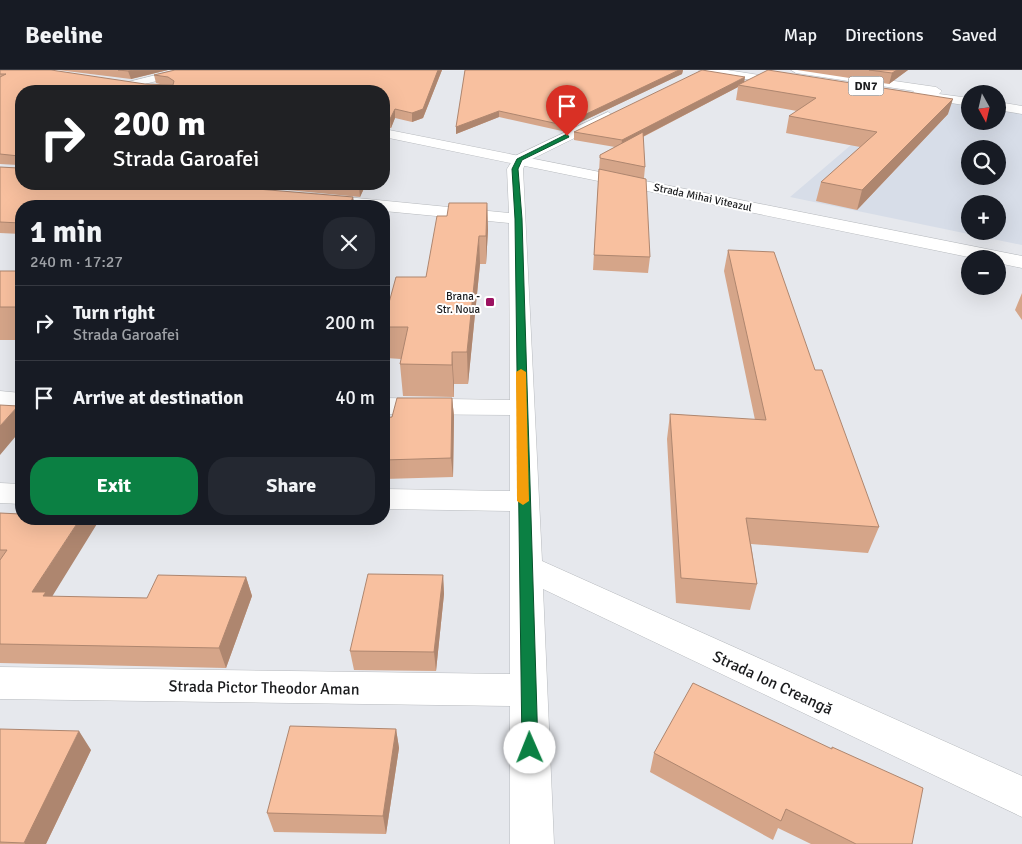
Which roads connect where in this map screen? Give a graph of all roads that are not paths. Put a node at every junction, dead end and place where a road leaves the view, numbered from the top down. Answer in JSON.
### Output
{"nodes":[{"id":1,"x":190,"y":70,"type":"edge"},
{"id":2,"x":762,"y":70,"type":"edge"},
{"id":3,"x":796,"y":70,"type":"edge"},
{"id":4,"x":701,"y":71,"type":"edge"},
{"id":5,"x":802,"y":84,"type":"edge"},
{"id":6,"x":132,"y":85,"type":"edge"},
{"id":7,"x":961,"y":95,"type":"edge"},
{"id":8,"x":961,"y":101,"type":"edge"},
{"id":9,"x":1006,"y":102,"type":"edge"},
{"id":10,"x":1022,"y":104,"type":"edge"},
{"id":11,"x":1006,"y":107,"type":"edge"},
{"id":12,"x":623,"y":109,"type":"edge"},
{"id":13,"x":1022,"y":110,"type":"edge"},
{"id":14,"x":390,"y":134,"type":"edge"},
{"id":15,"x":520,"y":159,"type":"junction"},
{"id":16,"x":298,"y":197,"type":"edge"},
{"id":17,"x":328,"y":200,"type":"edge"},
{"id":18,"x":390,"y":206,"type":"edge"},
{"id":19,"x":518,"y":219,"type":"junction"},
{"id":20,"x":1022,"y":262,"type":"edge"},
{"id":21,"x":0,"y":399,"type":"edge"},
{"id":22,"x":15,"y":400,"type":"edge"},
{"id":23,"x":390,"y":406,"type":"edge"},
{"id":24,"x":522,"y":408,"type":"junction"},
{"id":25,"x":0,"y":493,"type":"edge"},
{"id":26,"x":15,"y":494,"type":"edge"},
{"id":27,"x":390,"y":499,"type":"edge"},
{"id":28,"x":523,"y":501,"type":"junction"},
{"id":29,"x":525,"y":567,"type":"junction"},
{"id":30,"x":0,"y":683,"type":"edge"},
{"id":31,"x":529,"y":690,"type":"junction"},
{"id":32,"x":1022,"y":797,"type":"edge"},
{"id":33,"x":532,"y":844,"type":"edge"}],
"edges":[{"from":1,"to":6,"type":"street"},
{"from":2,"to":8,"type":"street","number":"DN7"},
{"from":3,"to":7,"type":"street","number":"DN7"},
{"from":4,"to":5,"type":"street"},
{"from":9,"to":10,"type":"street"},
{"from":11,"to":13,"type":"street"},
{"from":12,"to":15,"type":"street"},
{"from":14,"to":15,"type":"street","name":"Strada Mihai Viteazul"},
{"from":15,"to":19,"type":"street"},
{"from":15,"to":20,"type":"street","name":"Strada Mihai Viteazul"},
{"from":16,"to":17,"type":"street"},
{"from":18,"to":19,"type":"street"},
{"from":19,"to":24,"type":"street"},
{"from":21,"to":22,"type":"street"},
{"from":23,"to":24,"type":"street"},
{"from":24,"to":28,"type":"street"},
{"from":25,"to":26,"type":"street"},
{"from":27,"to":28,"type":"street"},
{"from":28,"to":29,"type":"street"},
{"from":29,"to":31,"type":"street"},
{"from":29,"to":32,"type":"street","name":"Strada Ion Creangă"},
{"from":30,"to":31,"type":"street","name":"Strada Pictor Theodor Aman"},
{"from":31,"to":33,"type":"street"}]}
